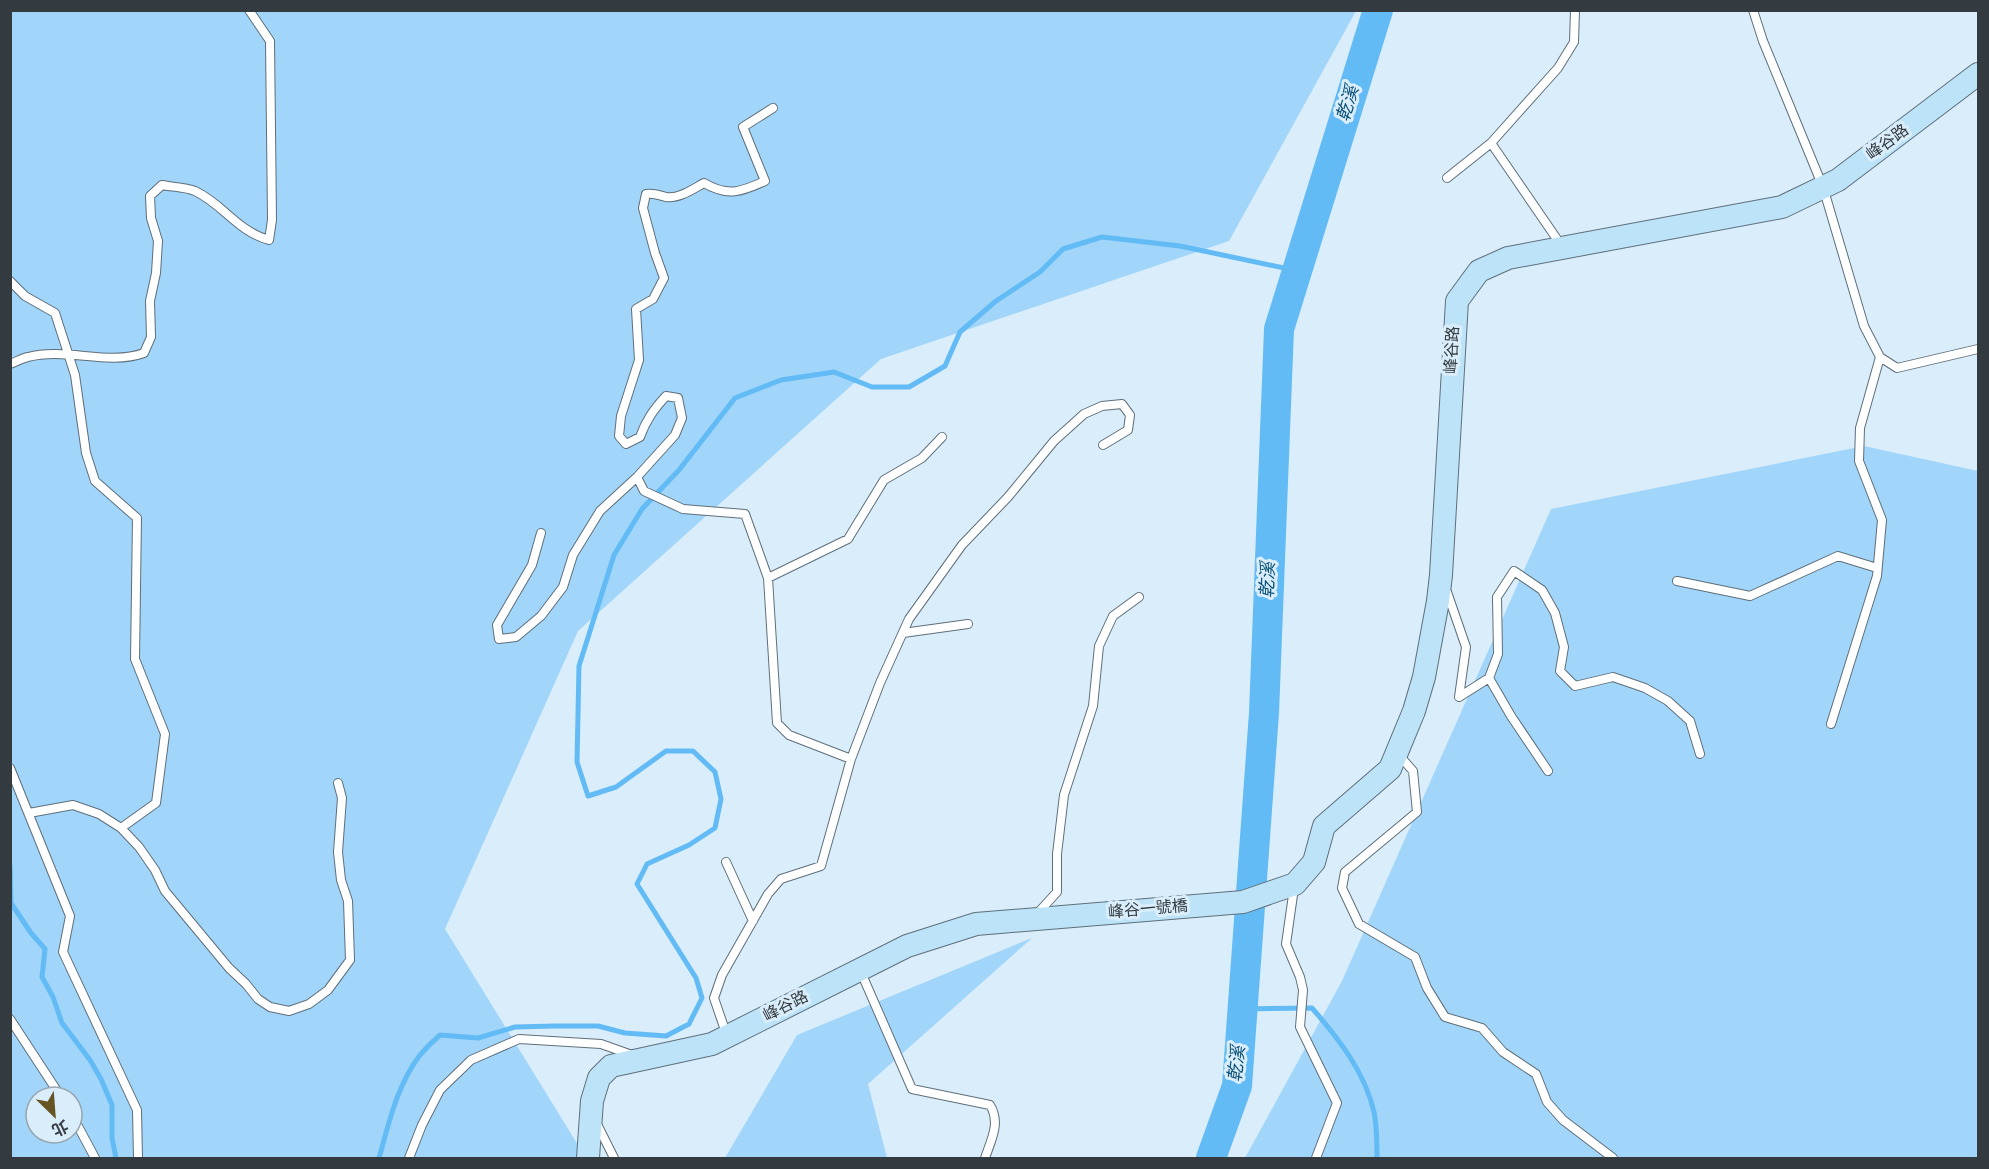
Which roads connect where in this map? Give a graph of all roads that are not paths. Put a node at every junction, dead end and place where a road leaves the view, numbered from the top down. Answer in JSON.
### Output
{"nodes":[{"id":1,"x":249,"y":10,"type":"edge"},
{"id":2,"x":1575,"y":10,"type":"edge"},
{"id":3,"x":1753,"y":10,"type":"edge"},
{"id":4,"x":1978,"y":74,"type":"edge"},
{"id":5,"x":773,"y":108,"type":"dead end"},
{"id":6,"x":1491,"y":143,"type":"junction"},
{"id":7,"x":1447,"y":178,"type":"dead end"},
{"id":8,"x":1823,"y":188,"type":"junction"},
{"id":9,"x":1563,"y":248,"type":"junction"},
{"id":10,"x":10,"y":280,"type":"edge"},
{"id":11,"x":1978,"y":349,"type":"edge"},
{"id":12,"x":69,"y":355,"type":"junction"},
{"id":13,"x":1880,"y":357,"type":"junction"},
{"id":14,"x":10,"y":364,"type":"edge"},
{"id":15,"x":942,"y":437,"type":"dead end"},
{"id":16,"x":1103,"y":445,"type":"dead end"},
{"id":17,"x":637,"y":477,"type":"junction"},
{"id":18,"x":541,"y":533,"type":"dead end"},
{"id":19,"x":1877,"y":568,"type":"junction"},
{"id":20,"x":1441,"y":575,"type":"junction"},
{"id":21,"x":768,"y":578,"type":"junction"},
{"id":22,"x":1677,"y":581,"type":"dead end"},
{"id":23,"x":1139,"y":597,"type":"dead end"},
{"id":24,"x":968,"y":624,"type":"dead end"},
{"id":25,"x":903,"y":633,"type":"junction"},
{"id":26,"x":1489,"y":678,"type":"junction"},
{"id":27,"x":1831,"y":724,"type":"dead end"},
{"id":28,"x":1396,"y":752,"type":"junction"},
{"id":29,"x":1700,"y":754,"type":"dead end"},
{"id":30,"x":851,"y":759,"type":"junction"},
{"id":31,"x":10,"y":768,"type":"edge"},
{"id":32,"x":1548,"y":771,"type":"dead end"},
{"id":33,"x":338,"y":783,"type":"dead end"},
{"id":34,"x":29,"y":813,"type":"junction"},
{"id":35,"x":121,"y":828,"type":"junction"},
{"id":36,"x":726,"y":862,"type":"dead end"},
{"id":37,"x":1294,"y":885,"type":"junction"},
{"id":38,"x":1043,"y":919,"type":"junction"},
{"id":39,"x":753,"y":921,"type":"junction"},
{"id":40,"x":860,"y":970,"type":"junction"},
{"id":41,"x":10,"y":1019,"type":"edge"},
{"id":42,"x":728,"y":1036,"type":"junction"},
{"id":43,"x":647,"y":1059,"type":"junction"},
{"id":44,"x":53,"y":1085,"type":"edge"},
{"id":45,"x":591,"y":1114,"type":"junction"},
{"id":46,"x":84,"y":1137,"type":"edge"},
{"id":47,"x":95,"y":1158,"type":"edge"},
{"id":48,"x":138,"y":1158,"type":"edge"},
{"id":49,"x":410,"y":1158,"type":"edge"},
{"id":50,"x":588,"y":1158,"type":"edge"},
{"id":51,"x":614,"y":1158,"type":"edge"},
{"id":52,"x":985,"y":1158,"type":"edge"},
{"id":53,"x":1316,"y":1158,"type":"edge"},
{"id":54,"x":1613,"y":1158,"type":"edge"}],
"edges":[{"from":1,"to":12,"type":"lane"},
{"from":2,"to":6,"type":"lane"},
{"from":3,"to":8,"type":"lane"},
{"from":4,"to":8,"type":"street","name":"峰谷路"},
{"from":5,"to":17,"type":"lane"},
{"from":6,"to":7,"type":"lane"},
{"from":6,"to":9,"type":"lane"},
{"from":8,"to":9,"type":"street","name":"峰谷路"},
{"from":8,"to":13,"type":"lane"},
{"from":9,"to":20,"type":"street","name":"峰谷路"},
{"from":10,"to":12,"type":"lane"},
{"from":11,"to":13,"type":"lane"},
{"from":12,"to":14,"type":"lane"},
{"from":12,"to":35,"type":"lane"},
{"from":13,"to":19,"type":"lane"},
{"from":15,"to":21,"type":"lane"},
{"from":16,"to":25,"type":"lane"},
{"from":17,"to":18,"type":"lane"},
{"from":17,"to":21,"type":"lane"},
{"from":19,"to":22,"type":"lane"},
{"from":19,"to":27,"type":"lane"},
{"from":20,"to":26,"type":"lane"},
{"from":20,"to":28,"type":"street","name":"峰谷路"},
{"from":21,"to":30,"type":"lane"},
{"from":23,"to":38,"type":"lane"},
{"from":24,"to":25,"type":"lane"},
{"from":25,"to":30,"type":"lane"},
{"from":26,"to":29,"type":"lane"},
{"from":26,"to":32,"type":"lane"},
{"from":28,"to":37,"type":"street","name":"峰谷路"},
{"from":28,"to":54,"type":"lane"},
{"from":30,"to":39,"type":"lane"},
{"from":31,"to":34,"type":"lane"},
{"from":33,"to":35,"type":"lane"},
{"from":34,"to":35,"type":"lane"},
{"from":34,"to":48,"type":"lane"},
{"from":36,"to":39,"type":"lane"},
{"from":37,"to":38,"type":"street","name":"峰谷一號橋"},
{"from":37,"to":53,"type":"lane"},
{"from":38,"to":40,"type":"street","name":"峰谷路"},
{"from":39,"to":42,"type":"lane"},
{"from":40,"to":42,"type":"street","name":"峰谷路"},
{"from":40,"to":52,"type":"lane"},
{"from":41,"to":44,"type":"lane"},
{"from":42,"to":43,"type":"street","name":"峰谷路"},
{"from":43,"to":45,"type":"street","name":"峰谷路"},
{"from":43,"to":49,"type":"lane"},
{"from":45,"to":50,"type":"street","name":"峰谷路"},
{"from":45,"to":51,"type":"lane"},
{"from":46,"to":47,"type":"lane"}]}
